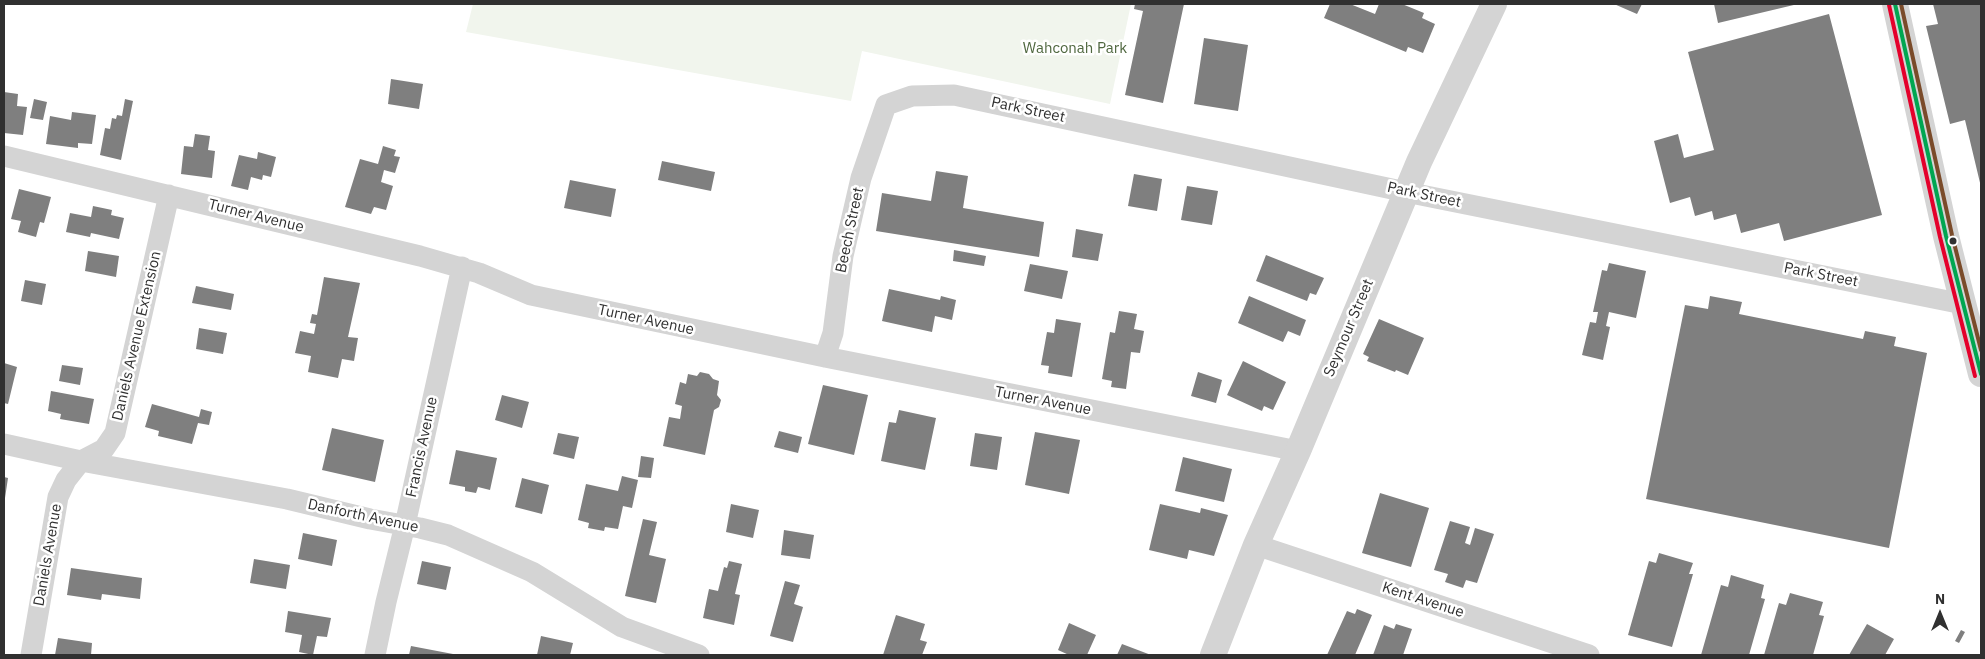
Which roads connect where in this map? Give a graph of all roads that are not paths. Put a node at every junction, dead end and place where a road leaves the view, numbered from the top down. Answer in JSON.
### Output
{"nodes":[{"id":1,"x":1494,"y":4,"type":"edge"},
{"id":2,"x":1895,"y":4,"type":"edge"},
{"id":3,"x":886,"y":105,"type":"joint"},
{"id":4,"x":4,"y":156,"type":"edge"},
{"id":5,"x":1406,"y":192,"type":"junction"},
{"id":6,"x":169,"y":195,"type":"junction"},
{"id":7,"x":462,"y":267,"type":"junction"},
{"id":8,"x":1964,"y":304,"type":"junction"},
{"id":9,"x":825,"y":358,"type":"junction"},
{"id":10,"x":1981,"y":374,"type":"edge"},
{"id":11,"x":4,"y":444,"type":"edge"},
{"id":12,"x":1298,"y":452,"type":"junction"},
{"id":13,"x":81,"y":461,"type":"junction"},
{"id":14,"x":405,"y":525,"type":"junction"},
{"id":15,"x":1256,"y":545,"type":"junction"},
{"id":16,"x":31,"y":655,"type":"edge"},
{"id":17,"x":376,"y":655,"type":"edge"},
{"id":18,"x":699,"y":655,"type":"edge"},
{"id":19,"x":1213,"y":655,"type":"edge"},
{"id":20,"x":1590,"y":655,"type":"edge"}],
"edges":[{"from":1,"to":5,"type":"street","name":"Seymour Street"},
{"from":2,"to":8,"type":"street"},
{"from":3,"to":5,"type":"street","name":"Park Street"},
{"from":3,"to":9,"type":"street","name":"Beech Street"},
{"from":4,"to":6,"type":"street","name":"Turner Avenue"},
{"from":5,"to":8,"type":"street","name":"Park Street"},
{"from":5,"to":12,"type":"street","name":"Seymour Street"},
{"from":6,"to":7,"type":"street","name":"Turner Avenue"},
{"from":6,"to":13,"type":"street","name":"Daniels Avenue Extension"},
{"from":7,"to":9,"type":"street","name":"Turner Avenue"},
{"from":7,"to":14,"type":"street","name":"Francis Avenue"},
{"from":8,"to":10,"type":"street"},
{"from":9,"to":12,"type":"street","name":"Turner Avenue"},
{"from":11,"to":13,"type":"street","name":"Danforth Avenue"},
{"from":12,"to":15,"type":"street","name":"Seymour Street"},
{"from":13,"to":14,"type":"street","name":"Danforth Avenue"},
{"from":13,"to":16,"type":"street","name":"Daniels Avenue"},
{"from":14,"to":17,"type":"street","name":"Francis Avenue"},
{"from":14,"to":18,"type":"street","name":"Danforth Avenue"},
{"from":15,"to":19,"type":"street","name":"Seymour Street"},
{"from":15,"to":20,"type":"street","name":"Kent Avenue"}]}
